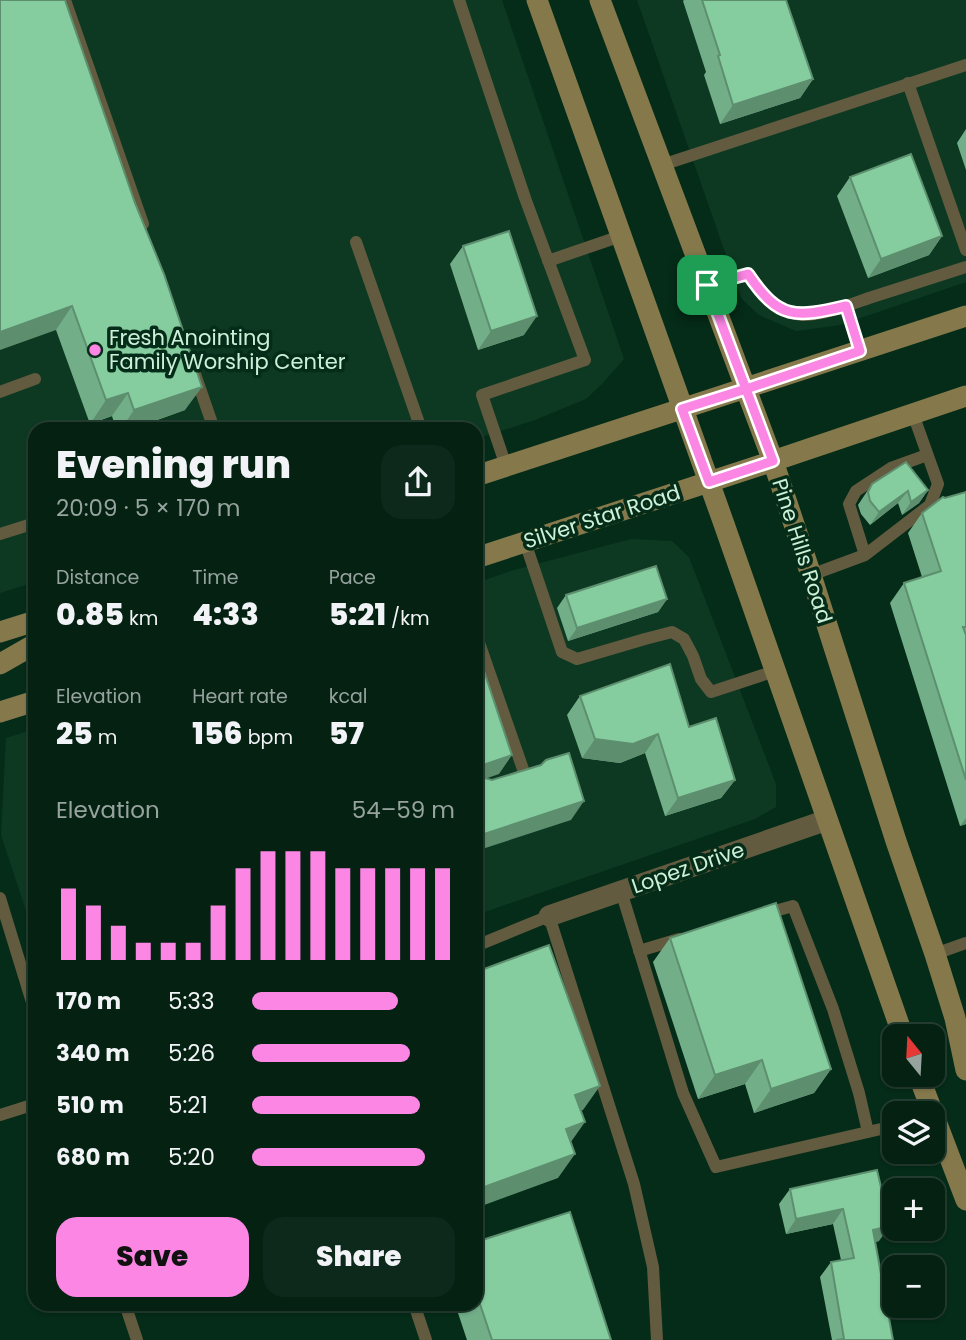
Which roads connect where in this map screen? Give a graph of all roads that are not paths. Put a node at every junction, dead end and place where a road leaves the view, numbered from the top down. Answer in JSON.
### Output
{"nodes":[{"id":1,"x":65,"y":0,"type":"edge"},
{"id":2,"x":458,"y":0,"type":"edge"},
{"id":3,"x":537,"y":0,"type":"edge"},
{"id":4,"x":600,"y":0,"type":"edge"},
{"id":5,"x":966,"y":65,"type":"edge"},
{"id":6,"x":908,"y":83,"type":"junction"},
{"id":7,"x":662,"y":165,"type":"junction"},
{"id":8,"x":146,"y":232,"type":"edge"},
{"id":9,"x":621,"y":236,"type":"junction"},
{"id":10,"x":356,"y":242,"type":"dead end"},
{"id":11,"x":966,"y":250,"type":"edge"},
{"id":12,"x":548,"y":261,"type":"junction"},
{"id":13,"x":966,"y":267,"type":"edge"},
{"id":14,"x":707,"y":285,"type":"junction"},
{"id":15,"x":846,"y":306,"type":"junction"},
{"id":16,"x":966,"y":316,"type":"edge"},
{"id":17,"x":860,"y":351,"type":"junction"},
{"id":18,"x":189,"y":355,"type":"edge"},
{"id":19,"x":35,"y":379,"type":"dead end"},
{"id":20,"x":746,"y":389,"type":"junction"},
{"id":21,"x":0,"y":392,"type":"edge"},
{"id":22,"x":966,"y":396,"type":"edge"},
{"id":23,"x":682,"y":409,"type":"junction"},
{"id":24,"x":913,"y":414,"type":"junction"},
{"id":25,"x":212,"y":422,"type":"edge"},
{"id":26,"x":419,"y":422,"type":"edge"},
{"id":27,"x":927,"y":455,"type":"junction"},
{"id":28,"x":773,"y":461,"type":"junction"},
{"id":29,"x":506,"y":466,"type":"junction"},
{"id":30,"x":483,"y":474,"type":"edge"},
{"id":31,"x":709,"y":482,"type":"junction"},
{"id":32,"x":28,"y":525,"type":"edge"},
{"id":33,"x":0,"y":534,"type":"edge"},
{"id":34,"x":524,"y":542,"type":"junction"},
{"id":35,"x":865,"y":555,"type":"junction"},
{"id":36,"x":483,"y":556,"type":"edge"},
{"id":37,"x":811,"y":575,"type":"junction"},
{"id":38,"x":28,"y":622,"type":"edge"},
{"id":39,"x":2,"y":627,"type":"edge"},
{"id":40,"x":28,"y":648,"type":"edge"},
{"id":41,"x":483,"y":654,"type":"edge"},
{"id":42,"x":0,"y":664,"type":"edge"},
{"id":43,"x":775,"y":671,"type":"junction"},
{"id":44,"x":28,"y":703,"type":"edge"},
{"id":45,"x":0,"y":712,"type":"edge"},
{"id":46,"x":500,"y":783,"type":"edge"},
{"id":47,"x":827,"y":820,"type":"junction"},
{"id":48,"x":621,"y":891,"type":"junction"},
{"id":49,"x":0,"y":898,"type":"edge"},
{"id":50,"x":549,"y":916,"type":"junction"},
{"id":51,"x":755,"y":917,"type":"edge"},
{"id":52,"x":691,"y":936,"type":"edge"},
{"id":53,"x":14,"y":942,"type":"junction"},
{"id":54,"x":483,"y":943,"type":"edge"},
{"id":55,"x":966,"y":943,"type":"edge"},
{"id":56,"x":0,"y":947,"type":"edge"},
{"id":57,"x":639,"y":951,"type":"junction"},
{"id":58,"x":935,"y":954,"type":"junction"},
{"id":59,"x":28,"y":989,"type":"edge"},
{"id":60,"x":899,"y":1024,"type":"edge"},
{"id":61,"x":962,"y":1032,"type":"edge"},
{"id":62,"x":966,"y":1070,"type":"edge"},
{"id":63,"x":28,"y":1106,"type":"edge"},
{"id":64,"x":0,"y":1115,"type":"edge"},
{"id":65,"x":882,"y":1129,"type":"edge"},
{"id":66,"x":868,"y":1132,"type":"junction"},
{"id":67,"x":945,"y":1147,"type":"edge"},
{"id":68,"x":966,"y":1200,"type":"edge"},
{"id":69,"x":127,"y":1311,"type":"edge"},
{"id":70,"x":416,"y":1311,"type":"edge"},
{"id":71,"x":137,"y":1340,"type":"edge"},
{"id":72,"x":426,"y":1340,"type":"edge"},
{"id":73,"x":657,"y":1340,"type":"edge"}],
"edges":[{"from":1,"to":8,"type":"lane"},
{"from":2,"to":12,"type":"lane"},
{"from":3,"to":9,"type":"main road"},
{"from":4,"to":7,"type":"main road","name":"Pine Hills Road"},
{"from":5,"to":6,"type":"lane"},
{"from":6,"to":7,"type":"lane"},
{"from":6,"to":11,"type":"lane"},
{"from":7,"to":14,"type":"main road","name":"Pine Hills Road"},
{"from":9,"to":12,"type":"lane"},
{"from":9,"to":23,"type":"main road"},
{"from":10,"to":26,"type":"lane"},
{"from":12,"to":29,"type":"lane"},
{"from":13,"to":15,"type":"lane"},
{"from":14,"to":15,"type":"lane"},
{"from":14,"to":20,"type":"main road","name":"Pine Hills Road"},
{"from":15,"to":17,"type":"lane"},
{"from":16,"to":17,"type":"main road"},
{"from":17,"to":20,"type":"main road"},
{"from":18,"to":25,"type":"lane"},
{"from":19,"to":21,"type":"lane"},
{"from":20,"to":23,"type":"main road"},
{"from":20,"to":28,"type":"main road","name":"Pine Hills Road"},
{"from":22,"to":24,"type":"main road","name":"Silver Star Road"},
{"from":23,"to":29,"type":"main road"},
{"from":23,"to":31,"type":"main road"},
{"from":24,"to":27,"type":"lane"},
{"from":24,"to":28,"type":"main road","name":"Silver Star Road"},
{"from":27,"to":35,"type":"lane"},
{"from":27,"to":35,"type":"lane"},
{"from":28,"to":31,"type":"main road","name":"Silver Star Road"},
{"from":28,"to":37,"type":"main road","name":"Pine Hills Road"},
{"from":29,"to":30,"type":"main road"},
{"from":31,"to":34,"type":"main road","name":"Silver Star Road"},
{"from":31,"to":43,"type":"main road"},
{"from":32,"to":33,"type":"lane"},
{"from":34,"to":36,"type":"main road","name":"Silver Star Road"},
{"from":34,"to":43,"type":"lane"},
{"from":35,"to":37,"type":"lane"},
{"from":37,"to":58,"type":"main road","name":"Pine Hills Road"},
{"from":38,"to":39,"type":"main road"},
{"from":40,"to":42,"type":"main road"},
{"from":41,"to":46,"type":"lane"},
{"from":43,"to":47,"type":"main road"},
{"from":44,"to":45,"type":"main road"},
{"from":47,"to":48,"type":"street","name":"Lopez Drive"},
{"from":47,"to":60,"type":"main road"},
{"from":48,"to":50,"type":"street","name":"Lopez Drive"},
{"from":48,"to":57,"type":"lane"},
{"from":49,"to":53,"type":"lane"},
{"from":50,"to":54,"type":"lane"},
{"from":50,"to":73,"type":"lane"},
{"from":51,"to":66,"type":"lane"},
{"from":52,"to":57,"type":"lane"},
{"from":53,"to":56,"type":"lane"},
{"from":53,"to":59,"type":"lane"},
{"from":55,"to":58,"type":"lane"},
{"from":57,"to":66,"type":"lane"},
{"from":58,"to":61,"type":"main road","name":"Pine Hills Road"},
{"from":61,"to":62,"type":"main road","name":"Pine Hills Road"},
{"from":63,"to":64,"type":"lane"},
{"from":65,"to":66,"type":"lane"},
{"from":67,"to":68,"type":"main road"},
{"from":69,"to":71,"type":"lane"},
{"from":70,"to":72,"type":"lane"}]}
